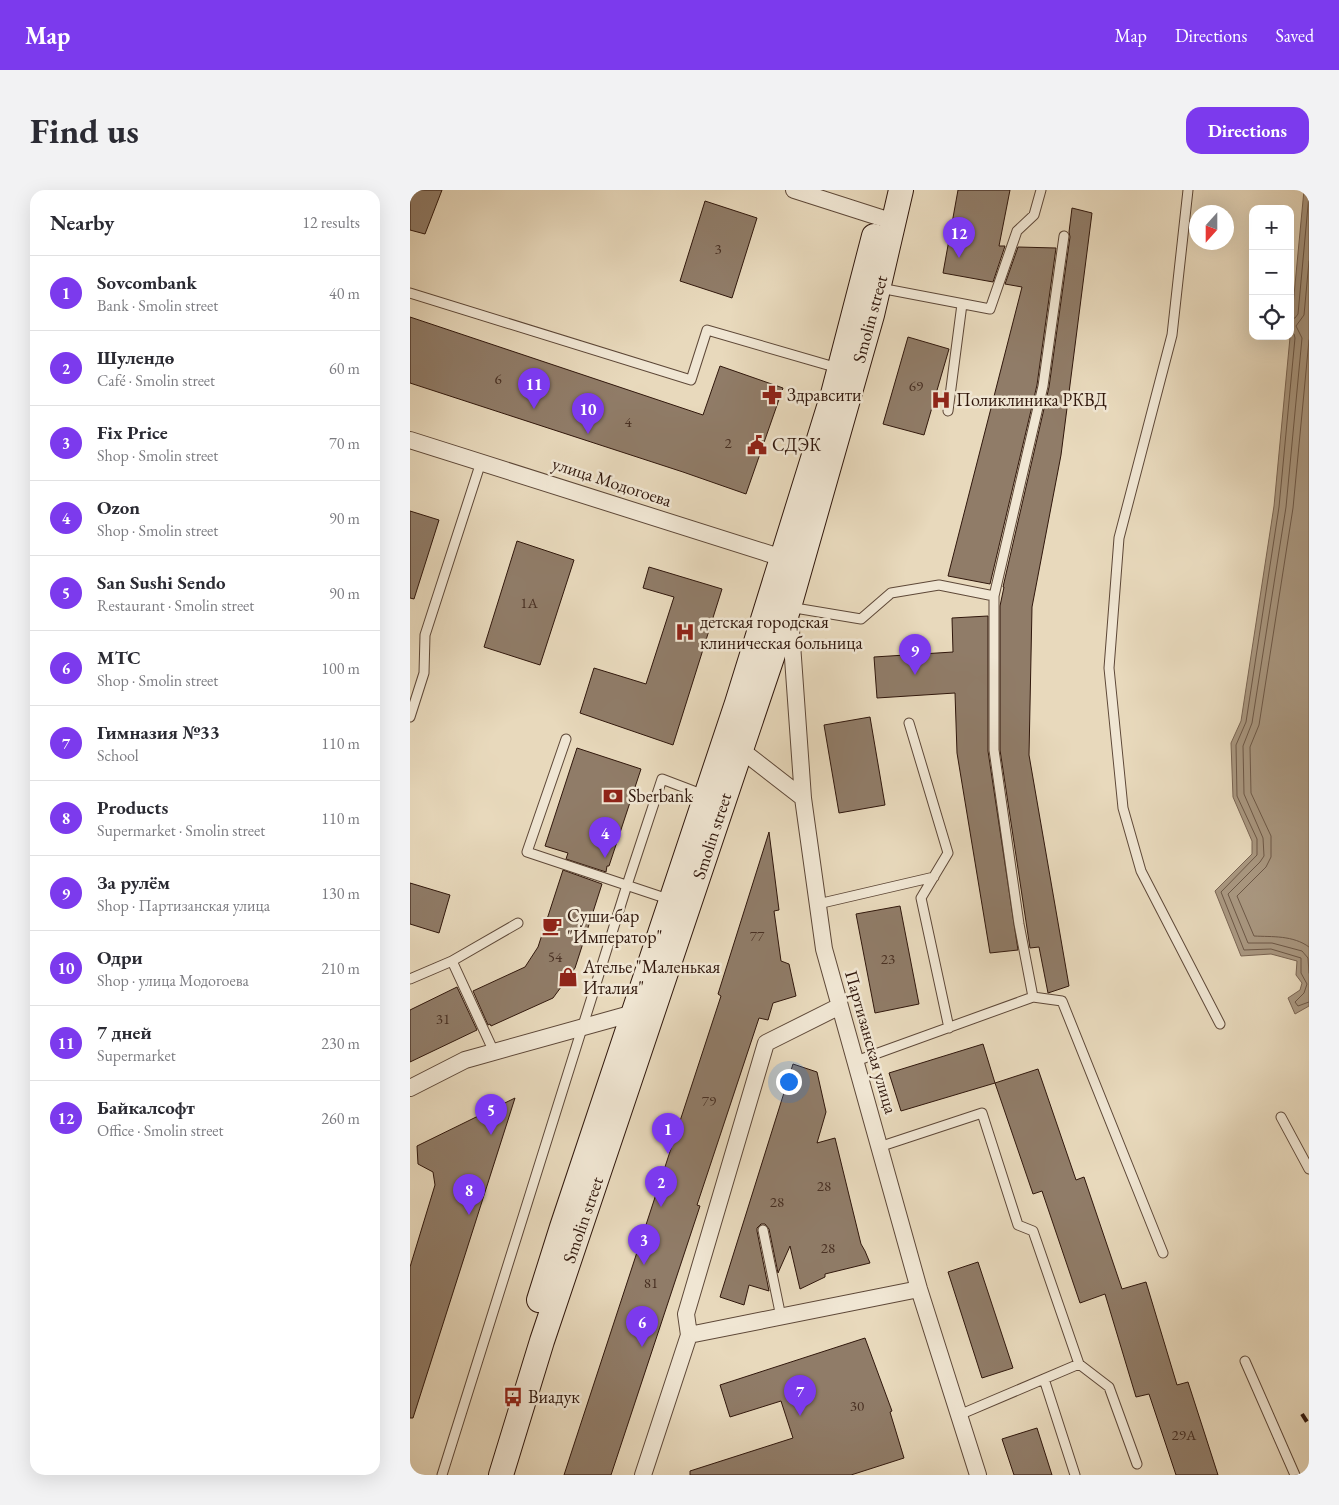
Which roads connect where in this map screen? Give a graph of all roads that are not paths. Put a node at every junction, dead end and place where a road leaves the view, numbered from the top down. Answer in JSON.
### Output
{"nodes":[{"id":1,"x":794,"y":190,"type":"edge"},
{"id":2,"x":884,"y":190,"type":"edge"},
{"id":3,"x":901,"y":190,"type":"edge"},
{"id":4,"x":1041,"y":190,"type":"edge"},
{"id":5,"x":1188,"y":190,"type":"edge"},
{"id":6,"x":886,"y":220,"type":"junction"},
{"id":7,"x":1064,"y":236,"type":"dead end"},
{"id":8,"x":878,"y":287,"type":"junction"},
{"id":9,"x":410,"y":292,"type":"edge"},
{"id":10,"x":962,"y":304,"type":"junction"},
{"id":11,"x":848,"y":371,"type":"junction"},
{"id":12,"x":948,"y":410,"type":"dead end"},
{"id":13,"x":410,"y":440,"type":"edge"},
{"id":14,"x":481,"y":462,"type":"junction"},
{"id":15,"x":792,"y":561,"type":"junction"},
{"id":16,"x":994,"y":596,"type":"junction"},
{"id":17,"x":789,"y":607,"type":"junction"},
{"id":18,"x":410,"y":718,"type":"edge"},
{"id":19,"x":909,"y":723,"type":"dead end"},
{"id":20,"x":566,"y":739,"type":"dead end"},
{"id":21,"x":740,"y":749,"type":"junction"},
{"id":22,"x":714,"y":798,"type":"junction"},
{"id":23,"x":803,"y":798,"type":"junction"},
{"id":24,"x":934,"y":877,"type":"junction"},
{"id":25,"x":627,"y":885,"type":"junction"},
{"id":26,"x":680,"y":903,"type":"junction"},
{"id":27,"x":818,"y":904,"type":"junction"},
{"id":28,"x":518,"y":923,"type":"dead end"},
{"id":29,"x":452,"y":961,"type":"junction"},
{"id":30,"x":410,"y":979,"type":"edge"},
{"id":31,"x":1033,"y":997,"type":"junction"},
{"id":32,"x":840,"y":1006,"type":"junction"},
{"id":33,"x":644,"y":1010,"type":"junction"},
{"id":34,"x":1220,"y":1024,"type":"dead end"},
{"id":35,"x":582,"y":1027,"type":"junction"},
{"id":36,"x":949,"y":1028,"type":"junction"},
{"id":37,"x":494,"y":1052,"type":"junction"},
{"id":38,"x":856,"y":1061,"type":"junction"},
{"id":39,"x":410,"y":1088,"type":"edge"},
{"id":40,"x":1282,"y":1117,"type":"dead end"},
{"id":41,"x":879,"y":1147,"type":"junction"},
{"id":42,"x":1309,"y":1169,"type":"edge"},
{"id":43,"x":763,"y":1230,"type":"dead end"},
{"id":44,"x":1163,"y":1253,"type":"dead end"},
{"id":45,"x":919,"y":1289,"type":"junction"},
{"id":46,"x":781,"y":1316,"type":"junction"},
{"id":47,"x":689,"y":1335,"type":"junction"},
{"id":48,"x":1244,"y":1361,"type":"dead end"},
{"id":49,"x":1079,"y":1364,"type":"junction"},
{"id":50,"x":1044,"y":1379,"type":"junction"},
{"id":51,"x":959,"y":1415,"type":"junction"},
{"id":52,"x":1137,"y":1464,"type":"dead end"},
{"id":53,"x":442,"y":1475,"type":"edge"},
{"id":54,"x":486,"y":1475,"type":"edge"},
{"id":55,"x":502,"y":1475,"type":"edge"},
{"id":56,"x":644,"y":1475,"type":"edge"},
{"id":57,"x":978,"y":1475,"type":"edge"},
{"id":58,"x":1075,"y":1475,"type":"edge"},
{"id":59,"x":1295,"y":1475,"type":"edge"}],
"edges":[{"from":1,"to":6,"type":"street"},
{"from":2,"to":6,"type":"main road"},
{"from":3,"to":6,"type":"main road","name":"Smolin street"},
{"from":4,"to":10,"type":"lane"},
{"from":5,"to":34,"type":"lane"},
{"from":6,"to":8,"type":"main road","name":"Smolin street"},
{"from":6,"to":11,"type":"main road"},
{"from":7,"to":16,"type":"lane"},
{"from":8,"to":10,"type":"lane"},
{"from":8,"to":11,"type":"main road","name":"Smolin street"},
{"from":9,"to":11,"type":"lane"},
{"from":10,"to":12,"type":"lane"},
{"from":11,"to":15,"type":"main road","name":"Smolin street"},
{"from":13,"to":14,"type":"street","name":"улица Модогоева"},
{"from":14,"to":15,"type":"street","name":"улица Модогоева"},
{"from":14,"to":18,"type":"lane"},
{"from":15,"to":17,"type":"main road","name":"Smolin street"},
{"from":15,"to":22,"type":"main road"},
{"from":16,"to":17,"type":"lane"},
{"from":16,"to":31,"type":"lane"},
{"from":17,"to":21,"type":"main road","name":"Smolin street"},
{"from":17,"to":23,"type":"street","name":"Партизанская улица"},
{"from":19,"to":24,"type":"lane"},
{"from":20,"to":25,"type":"lane"},
{"from":21,"to":22,"type":"main road","name":"Smolin street"},
{"from":21,"to":23,"type":"street"},
{"from":22,"to":25,"type":"lane"},
{"from":22,"to":26,"type":"main road","name":"Smolin street"},
{"from":23,"to":27,"type":"street","name":"Партизанская улица"},
{"from":24,"to":27,"type":"lane"},
{"from":24,"to":36,"type":"lane"},
{"from":25,"to":26,"type":"lane"},
{"from":25,"to":35,"type":"lane"},
{"from":26,"to":33,"type":"main road","name":"Smolin street"},
{"from":27,"to":32,"type":"street","name":"Партизанская улица"},
{"from":28,"to":29,"type":"lane"},
{"from":29,"to":30,"type":"lane"},
{"from":29,"to":37,"type":"lane"},
{"from":31,"to":36,"type":"lane"},
{"from":31,"to":44,"type":"lane"},
{"from":32,"to":38,"type":"street","name":"Партизанская улица"},
{"from":32,"to":47,"type":"street"},
{"from":33,"to":35,"type":"street"},
{"from":33,"to":54,"type":"main road"},
{"from":33,"to":55,"type":"main road","name":"Smolin street"},
{"from":35,"to":37,"type":"street"},
{"from":35,"to":53,"type":"lane"},
{"from":36,"to":38,"type":"lane"},
{"from":37,"to":39,"type":"street"},
{"from":38,"to":41,"type":"street","name":"Партизанская улица"},
{"from":40,"to":42,"type":"lane"},
{"from":41,"to":45,"type":"street","name":"Партизанская улица"},
{"from":41,"to":49,"type":"lane"},
{"from":43,"to":46,"type":"lane"},
{"from":45,"to":46,"type":"street"},
{"from":45,"to":51,"type":"street","name":"Партизанская улица"},
{"from":46,"to":47,"type":"street"},
{"from":47,"to":56,"type":"street"},
{"from":48,"to":59,"type":"lane"},
{"from":49,"to":50,"type":"lane"},
{"from":49,"to":52,"type":"lane"},
{"from":50,"to":51,"type":"lane"},
{"from":50,"to":58,"type":"lane"},
{"from":51,"to":57,"type":"street","name":"Партизанская улица"}]}
